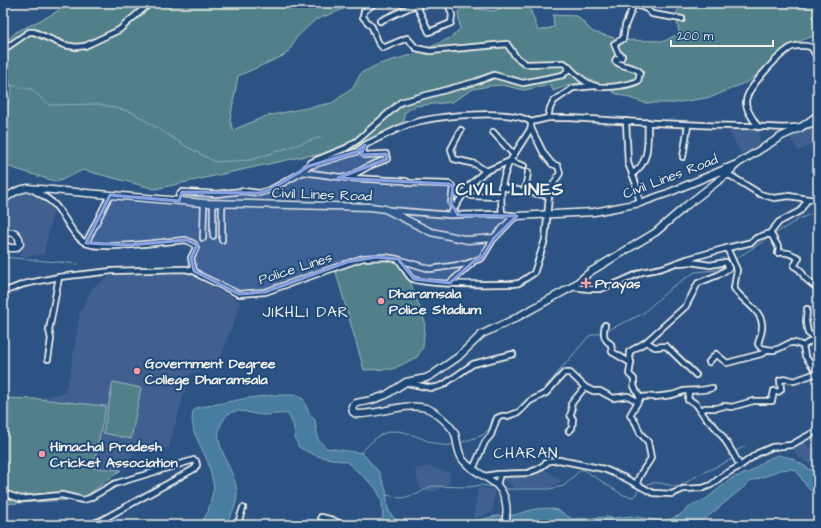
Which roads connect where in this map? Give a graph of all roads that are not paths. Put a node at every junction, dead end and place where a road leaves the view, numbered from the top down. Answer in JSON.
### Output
{"nodes":[{"id":1,"x":150,"y":3,"type":"edge"},
{"id":2,"x":375,"y":3,"type":"edge"},
{"id":3,"x":448,"y":3,"type":"edge"},
{"id":4,"x":633,"y":3,"type":"edge"},
{"id":5,"x":418,"y":4,"type":"edge"},
{"id":6,"x":682,"y":19,"type":"dead end"},
{"id":7,"x":380,"y":21,"type":"dead end"},
{"id":8,"x":3,"y":50,"type":"edge"},
{"id":9,"x":818,"y":58,"type":"edge"},
{"id":10,"x":568,"y":66,"type":"junction"},
{"id":11,"x":594,"y":86,"type":"junction"},
{"id":12,"x":818,"y":117,"type":"edge"},
{"id":13,"x":548,"y":118,"type":"junction"},
{"id":14,"x":626,"y":121,"type":"junction"},
{"id":15,"x":531,"y":122,"type":"junction"},
{"id":16,"x":648,"y":122,"type":"junction"},
{"id":17,"x":688,"y":125,"type":"junction"},
{"id":18,"x":758,"y":126,"type":"junction"},
{"id":19,"x":531,"y":128,"type":"junction"},
{"id":20,"x":800,"y":128,"type":"junction"},
{"id":21,"x":461,"y":130,"type":"dead end"},
{"id":22,"x":493,"y":132,"type":"dead end"},
{"id":23,"x":365,"y":145,"type":"junction"},
{"id":24,"x":514,"y":155,"type":"junction"},
{"id":25,"x":683,"y":157,"type":"dead end"},
{"id":26,"x":510,"y":161,"type":"junction"},
{"id":27,"x":309,"y":166,"type":"junction"},
{"id":28,"x":524,"y":166,"type":"dead end"},
{"id":29,"x":486,"y":171,"type":"junction"},
{"id":30,"x":303,"y":172,"type":"junction"},
{"id":31,"x":528,"y":172,"type":"dead end"},
{"id":32,"x":726,"y":172,"type":"junction"},
{"id":33,"x":632,"y":174,"type":"junction"},
{"id":34,"x":348,"y":178,"type":"junction"},
{"id":35,"x":501,"y":187,"type":"junction"},
{"id":36,"x":28,"y":188,"type":"junction"},
{"id":37,"x":525,"y":191,"type":"junction"},
{"id":38,"x":464,"y":192,"type":"junction"},
{"id":39,"x":110,"y":195,"type":"junction"},
{"id":40,"x":549,"y":196,"type":"junction"},
{"id":41,"x":500,"y":197,"type":"junction"},
{"id":42,"x":808,"y":199,"type":"junction"},
{"id":43,"x":818,"y":200,"type":"edge"},
{"id":44,"x":3,"y":201,"type":"edge"},
{"id":45,"x":179,"y":201,"type":"junction"},
{"id":46,"x":204,"y":203,"type":"junction"},
{"id":47,"x":213,"y":203,"type":"junction"},
{"id":48,"x":222,"y":203,"type":"junction"},
{"id":49,"x":640,"y":203,"type":"junction"},
{"id":50,"x":548,"y":204,"type":"junction"},
{"id":51,"x":454,"y":208,"type":"junction"},
{"id":52,"x":385,"y":209,"type":"junction"},
{"id":53,"x":502,"y":214,"type":"junction"},
{"id":54,"x":548,"y":214,"type":"junction"},
{"id":55,"x":559,"y":214,"type":"junction"},
{"id":56,"x":450,"y":216,"type":"junction"},
{"id":57,"x":517,"y":216,"type":"junction"},
{"id":58,"x":3,"y":232,"type":"edge"},
{"id":59,"x":213,"y":236,"type":"dead end"},
{"id":60,"x":203,"y":238,"type":"dead end"},
{"id":61,"x":494,"y":238,"type":"junction"},
{"id":62,"x":756,"y":238,"type":"junction"},
{"id":63,"x":222,"y":240,"type":"dead end"},
{"id":64,"x":86,"y":243,"type":"junction"},
{"id":65,"x":3,"y":245,"type":"edge"},
{"id":66,"x":727,"y":248,"type":"junction"},
{"id":67,"x":399,"y":260,"type":"junction"},
{"id":68,"x":474,"y":261,"type":"junction"},
{"id":69,"x":677,"y":263,"type":"junction"},
{"id":70,"x":194,"y":271,"type":"junction"},
{"id":71,"x":59,"y":277,"type":"junction"},
{"id":72,"x":450,"y":283,"type":"junction"},
{"id":73,"x":572,"y":287,"type":"junction"},
{"id":74,"x":818,"y":289,"type":"edge"},
{"id":75,"x":3,"y":292,"type":"edge"},
{"id":76,"x":807,"y":309,"type":"dead end"},
{"id":77,"x":605,"y":325,"type":"dead end"},
{"id":78,"x":818,"y":337,"type":"edge"},
{"id":79,"x":646,"y":342,"type":"junction"},
{"id":80,"x":803,"y":346,"type":"junction"},
{"id":81,"x":769,"y":350,"type":"junction"},
{"id":82,"x":513,"y":354,"type":"dead end"},
{"id":83,"x":48,"y":359,"type":"dead end"},
{"id":84,"x":709,"y":362,"type":"dead end"},
{"id":85,"x":631,"y":363,"type":"junction"},
{"id":86,"x":818,"y":374,"type":"edge"},
{"id":87,"x":696,"y":375,"type":"dead end"},
{"id":88,"x":406,"y":382,"type":"junction"},
{"id":89,"x":585,"y":386,"type":"junction"},
{"id":90,"x":712,"y":388,"type":"dead end"},
{"id":91,"x":689,"y":391,"type":"junction"},
{"id":92,"x":639,"y":400,"type":"junction"},
{"id":93,"x":701,"y":411,"type":"junction"},
{"id":94,"x":818,"y":430,"type":"edge"},
{"id":95,"x":569,"y":431,"type":"dead end"},
{"id":96,"x":740,"y":466,"type":"junction"},
{"id":97,"x":473,"y":469,"type":"junction"},
{"id":98,"x":500,"y":474,"type":"junction"},
{"id":99,"x":485,"y":476,"type":"junction"},
{"id":100,"x":637,"y":484,"type":"junction"},
{"id":101,"x":496,"y":485,"type":"junction"},
{"id":102,"x":3,"y":493,"type":"edge"},
{"id":103,"x":243,"y":508,"type":"dead end"},
{"id":104,"x":321,"y":517,"type":"dead end"},
{"id":105,"x":88,"y":525,"type":"edge"},
{"id":106,"x":240,"y":525,"type":"edge"},
{"id":107,"x":342,"y":525,"type":"edge"},
{"id":108,"x":504,"y":525,"type":"edge"}],
"edges":[{"from":1,"to":8,"type":"street"},
{"from":2,"to":10,"type":"street"},
{"from":3,"to":5,"type":"street"},
{"from":4,"to":6,"type":"street"},
{"from":4,"to":11,"type":"street"},
{"from":5,"to":7,"type":"street"},
{"from":9,"to":18,"type":"street"},
{"from":10,"to":11,"type":"street"},
{"from":10,"to":27,"type":"street"},
{"from":11,"to":13,"type":"street"},
{"from":12,"to":20,"type":"main road"},
{"from":13,"to":14,"type":"street"},
{"from":13,"to":15,"type":"street"},
{"from":14,"to":16,"type":"street"},
{"from":14,"to":33,"type":"street"},
{"from":15,"to":19,"type":"street"},
{"from":15,"to":23,"type":"street"},
{"from":16,"to":17,"type":"street"},
{"from":16,"to":33,"type":"street"},
{"from":17,"to":18,"type":"street"},
{"from":17,"to":25,"type":"street"},
{"from":18,"to":20,"type":"street"},
{"from":19,"to":24,"type":"street"},
{"from":19,"to":40,"type":"street"},
{"from":20,"to":32,"type":"main road"},
{"from":21,"to":29,"type":"street"},
{"from":22,"to":24,"type":"street"},
{"from":23,"to":27,"type":"street"},
{"from":23,"to":34,"type":"street"},
{"from":24,"to":26,"type":"street"},
{"from":26,"to":28,"type":"street"},
{"from":26,"to":29,"type":"street"},
{"from":26,"to":35,"type":"street"},
{"from":27,"to":30,"type":"street"},
{"from":29,"to":38,"type":"street"},
{"from":30,"to":34,"type":"street"},
{"from":30,"to":45,"type":"street"},
{"from":31,"to":37,"type":"street"},
{"from":32,"to":42,"type":"street"},
{"from":32,"to":49,"type":"main road","name":"Civil Lines Road"},
{"from":32,"to":73,"type":"main road"},
{"from":33,"to":49,"type":"street"},
{"from":34,"to":51,"type":"street"},
{"from":35,"to":37,"type":"street"},
{"from":35,"to":41,"type":"street"},
{"from":36,"to":39,"type":"main road","name":"Civil Lines Road"},
{"from":36,"to":44,"type":"main road"},
{"from":36,"to":64,"type":"street"},
{"from":37,"to":40,"type":"street"},
{"from":38,"to":41,"type":"street"},
{"from":38,"to":51,"type":"street"},
{"from":39,"to":45,"type":"main road","name":"Civil Lines Road"},
{"from":39,"to":64,"type":"street"},
{"from":40,"to":50,"type":"street"},
{"from":41,"to":53,"type":"street"},
{"from":42,"to":43,"type":"street"},
{"from":42,"to":62,"type":"street"},
{"from":45,"to":46,"type":"main road","name":"Civil Lines Road"},
{"from":46,"to":47,"type":"main road","name":"Civil Lines Road"},
{"from":46,"to":60,"type":"street"},
{"from":47,"to":48,"type":"main road","name":"Civil Lines Road"},
{"from":47,"to":59,"type":"street"},
{"from":48,"to":52,"type":"main road","name":"Civil Lines Road"},
{"from":48,"to":63,"type":"street"},
{"from":49,"to":55,"type":"main road","name":"Civil Lines Road"},
{"from":50,"to":54,"type":"street"},
{"from":50,"to":55,"type":"street"},
{"from":51,"to":56,"type":"street"},
{"from":52,"to":56,"type":"street"},
{"from":52,"to":61,"type":"main road","name":"Civil Lines Road"},
{"from":53,"to":56,"type":"street"},
{"from":53,"to":57,"type":"street"},
{"from":54,"to":55,"type":"main road","name":"Civil Lines Road"},
{"from":54,"to":57,"type":"main road","name":"Civil Lines Road"},
{"from":54,"to":72,"type":"street"},
{"from":57,"to":61,"type":"main road"},
{"from":58,"to":65,"type":"main road"},
{"from":61,"to":68,"type":"street","name":"Police Lines"},
{"from":62,"to":66,"type":"street"},
{"from":62,"to":74,"type":"street"},
{"from":64,"to":70,"type":"street"},
{"from":66,"to":69,"type":"street"},
{"from":66,"to":81,"type":"street"},
{"from":67,"to":68,"type":"street","name":"Police Lines"},
{"from":67,"to":70,"type":"street","name":"Police Lines"},
{"from":67,"to":72,"type":"street"},
{"from":68,"to":72,"type":"street"},
{"from":69,"to":73,"type":"street"},
{"from":69,"to":79,"type":"street"},
{"from":70,"to":71,"type":"street"},
{"from":71,"to":75,"type":"street"},
{"from":71,"to":83,"type":"street"},
{"from":73,"to":88,"type":"main road"},
{"from":76,"to":78,"type":"street"},
{"from":77,"to":85,"type":"street"},
{"from":78,"to":80,"type":"street"},
{"from":79,"to":85,"type":"street"},
{"from":79,"to":87,"type":"street"},
{"from":80,"to":81,"type":"street"},
{"from":80,"to":86,"type":"street"},
{"from":81,"to":84,"type":"street"},
{"from":82,"to":88,"type":"street"},
{"from":85,"to":92,"type":"street"},
{"from":86,"to":93,"type":"street"},
{"from":88,"to":97,"type":"main road"},
{"from":89,"to":92,"type":"street"},
{"from":89,"to":95,"type":"street"},
{"from":89,"to":97,"type":"street"},
{"from":90,"to":91,"type":"street"},
{"from":91,"to":92,"type":"street"},
{"from":91,"to":93,"type":"street"},
{"from":92,"to":100,"type":"street"},
{"from":93,"to":96,"type":"street"},
{"from":94,"to":96,"type":"street"},
{"from":96,"to":100,"type":"street"},
{"from":97,"to":99,"type":"main road"},
{"from":98,"to":99,"type":"street"},
{"from":98,"to":100,"type":"street"},
{"from":98,"to":101,"type":"street"},
{"from":99,"to":101,"type":"main road"},
{"from":101,"to":108,"type":"main road"},
{"from":102,"to":105,"type":"street"},
{"from":103,"to":106,"type":"street"},
{"from":104,"to":107,"type":"street"}]}
